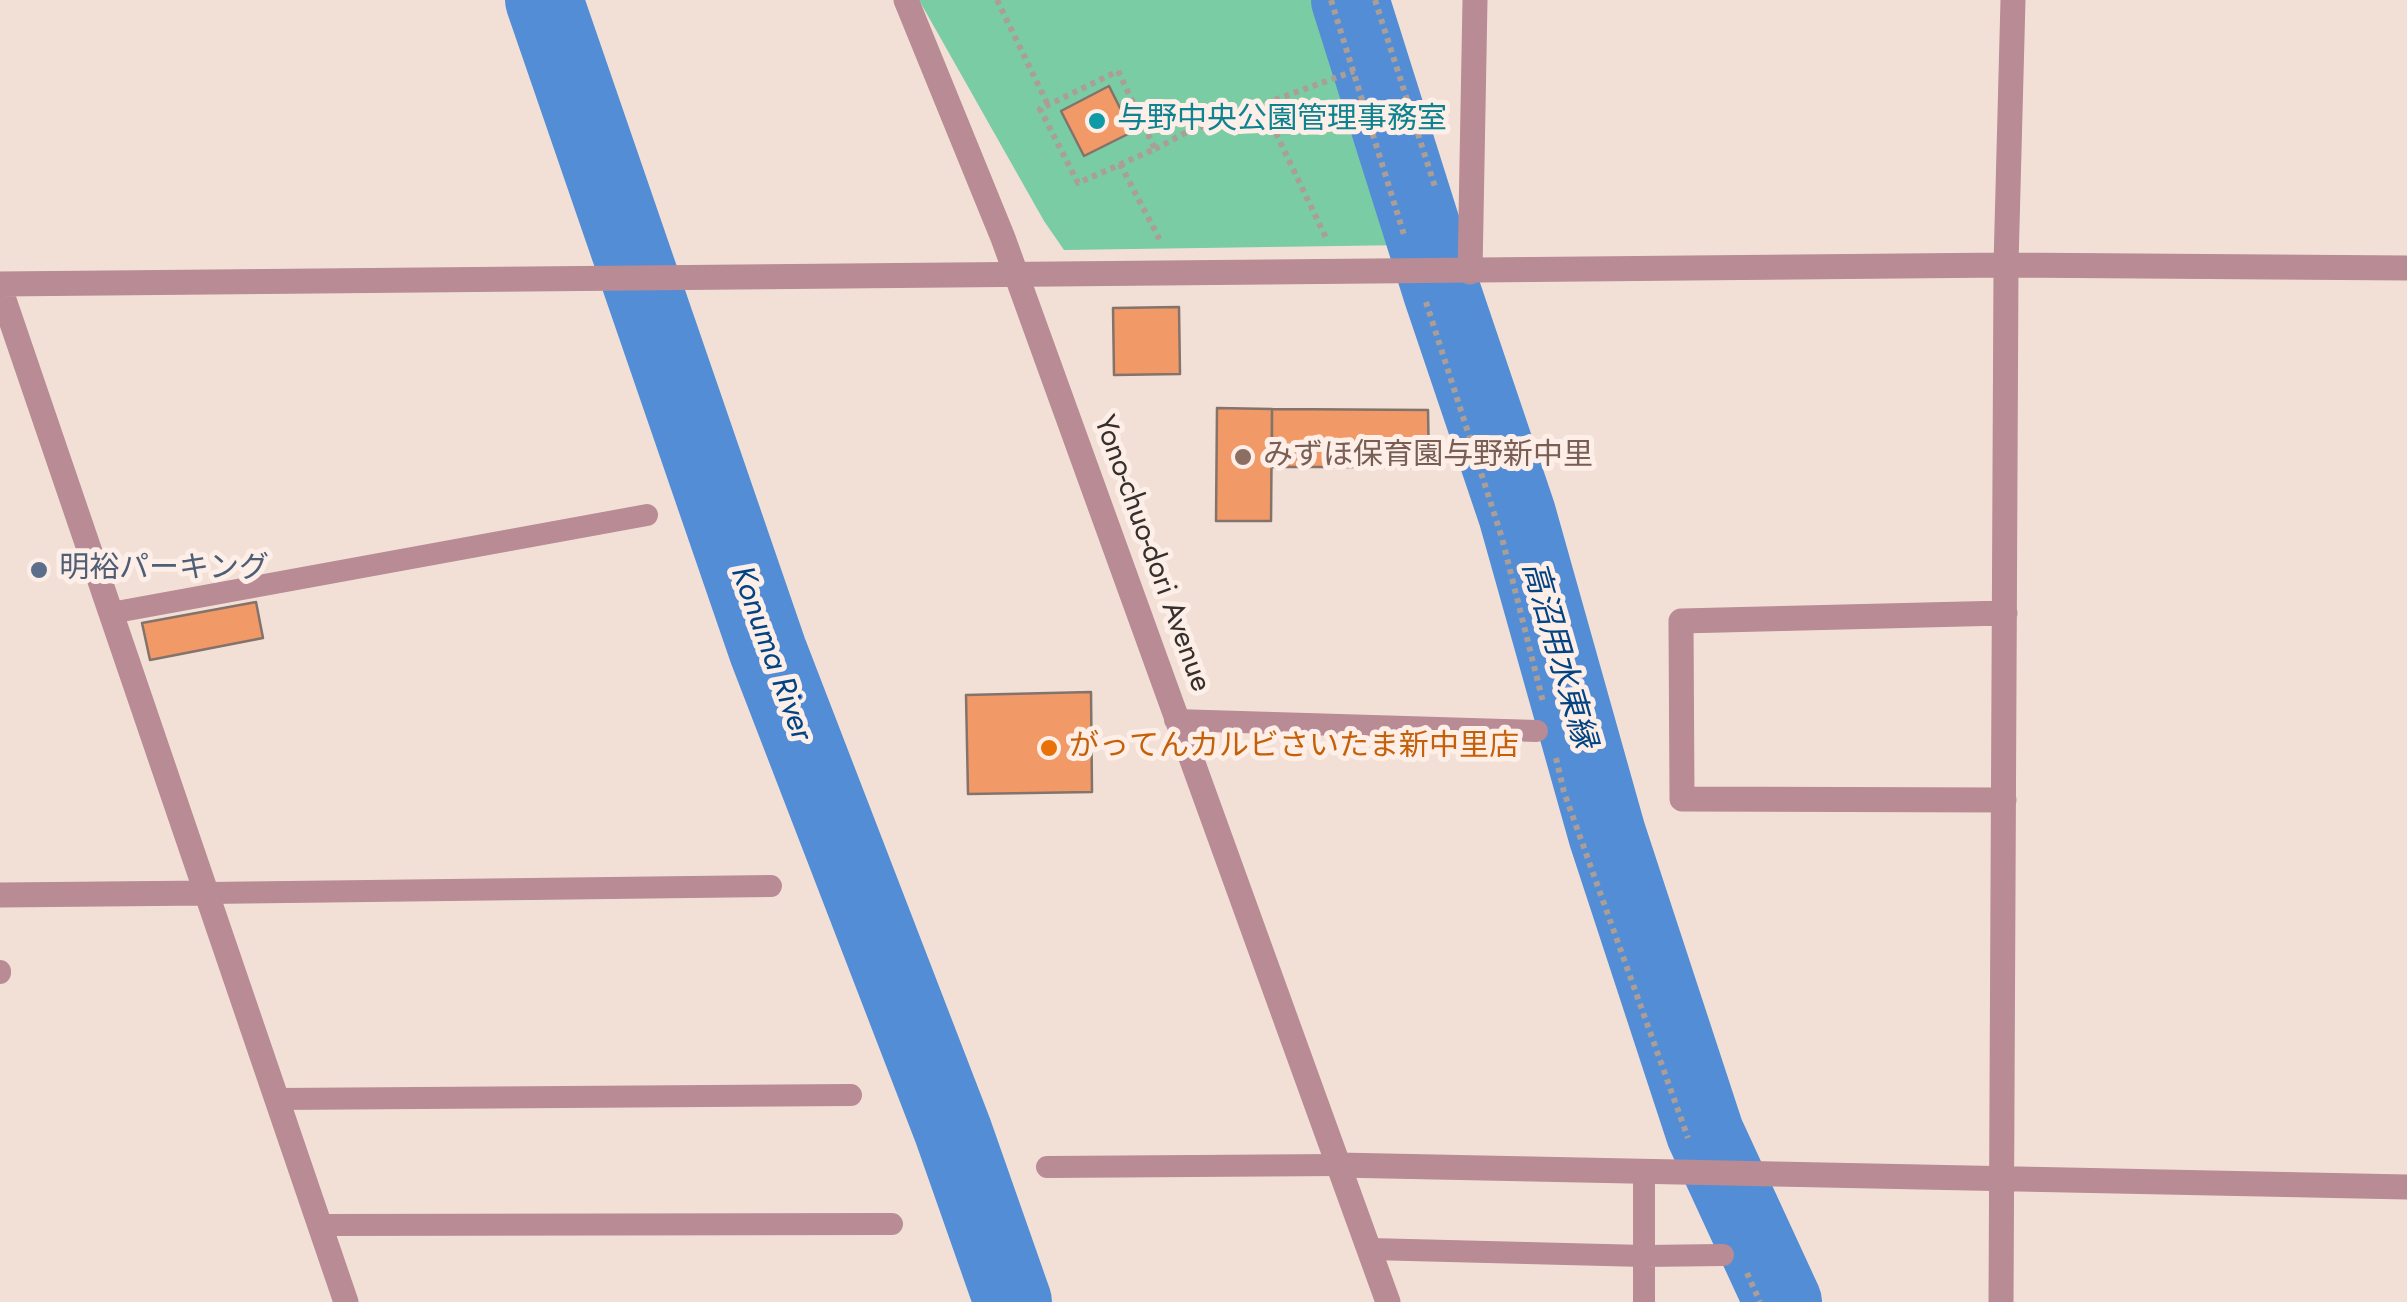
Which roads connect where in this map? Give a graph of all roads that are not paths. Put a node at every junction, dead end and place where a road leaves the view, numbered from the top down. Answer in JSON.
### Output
{"nodes":[{"id":1,"x":906,"y":0,"type":"edge"},
{"id":2,"x":1475,"y":0,"type":"edge"},
{"id":3,"x":2014,"y":0,"type":"edge"},
{"id":4,"x":2006,"y":265,"type":"junction"},
{"id":5,"x":2407,"y":268,"type":"edge"},
{"id":6,"x":1463,"y":272,"type":"junction"},
{"id":7,"x":1016,"y":276,"type":"junction"},
{"id":8,"x":0,"y":286,"type":"edge"},
{"id":9,"x":647,"y":514,"type":"dead end"},
{"id":10,"x":111,"y":613,"type":"junction"},
{"id":11,"x":2005,"y":613,"type":"junction"},
{"id":12,"x":1176,"y":720,"type":"junction"},
{"id":13,"x":1546,"y":731,"type":"road end"},
{"id":14,"x":2004,"y":800,"type":"junction"},
{"id":15,"x":771,"y":886,"type":"dead end"},
{"id":16,"x":207,"y":892,"type":"junction"},
{"id":17,"x":0,"y":895,"type":"edge"},
{"id":18,"x":850,"y":1095,"type":"dead end"},
{"id":19,"x":277,"y":1098,"type":"junction"},
{"id":20,"x":1338,"y":1165,"type":"junction"},
{"id":21,"x":1047,"y":1166,"type":"dead end"},
{"id":22,"x":1644,"y":1170,"type":"junction"},
{"id":23,"x":2002,"y":1180,"type":"junction"},
{"id":24,"x":2407,"y":1187,"type":"edge"},
{"id":25,"x":892,"y":1224,"type":"dead end"},
{"id":26,"x":320,"y":1226,"type":"junction"},
{"id":27,"x":1370,"y":1249,"type":"junction"},
{"id":28,"x":1724,"y":1254,"type":"dead end"},
{"id":29,"x":1644,"y":1256,"type":"junction"},
{"id":30,"x":346,"y":1302,"type":"edge"},
{"id":31,"x":1388,"y":1302,"type":"edge"},
{"id":32,"x":1644,"y":1302,"type":"edge"},
{"id":33,"x":2001,"y":1302,"type":"edge"}],
"edges":[{"from":1,"to":7,"type":"street","name":"Yono-chuo-dori Avenue"},
{"from":2,"to":6,"type":"street"},
{"from":3,"to":4,"type":"street"},
{"from":4,"to":5,"type":"street"},
{"from":4,"to":6,"type":"street"},
{"from":4,"to":11,"type":"street"},
{"from":6,"to":7,"type":"street"},
{"from":7,"to":8,"type":"street"},
{"from":7,"to":12,"type":"street","name":"Yono-chuo-dori Avenue"},
{"from":8,"to":10,"type":"street"},
{"from":9,"to":10,"type":"lane"},
{"from":10,"to":16,"type":"street"},
{"from":11,"to":14,"type":"street"},
{"from":11,"to":14,"type":"street"},
{"from":12,"to":13,"type":"lane"},
{"from":12,"to":20,"type":"street","name":"Yono-chuo-dori Avenue"},
{"from":14,"to":23,"type":"street"},
{"from":15,"to":16,"type":"lane"},
{"from":16,"to":17,"type":"street"},
{"from":16,"to":19,"type":"street"},
{"from":18,"to":19,"type":"lane"},
{"from":19,"to":26,"type":"street"},
{"from":20,"to":21,"type":"lane"},
{"from":20,"to":22,"type":"street"},
{"from":20,"to":27,"type":"street","name":"Yono-chuo-dori Avenue"},
{"from":22,"to":23,"type":"street"},
{"from":22,"to":29,"type":"lane"},
{"from":23,"to":24,"type":"street"},
{"from":23,"to":33,"type":"street"},
{"from":25,"to":26,"type":"lane"},
{"from":26,"to":30,"type":"street"},
{"from":27,"to":29,"type":"lane"},
{"from":27,"to":31,"type":"street","name":"Yono-chuo-dori Avenue"},
{"from":28,"to":29,"type":"lane"},
{"from":29,"to":32,"type":"lane"}]}
